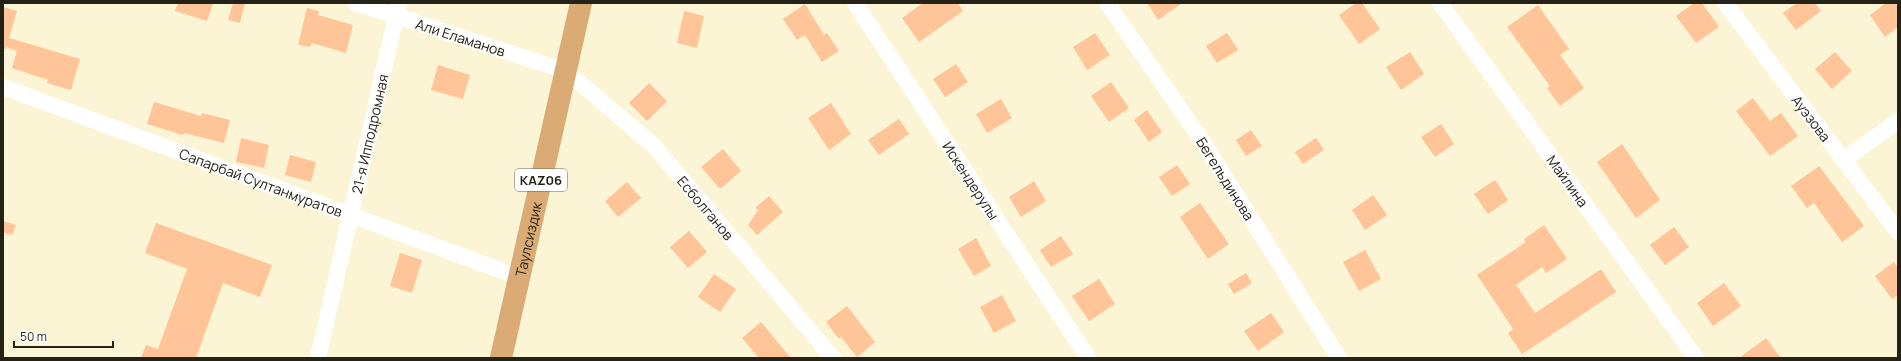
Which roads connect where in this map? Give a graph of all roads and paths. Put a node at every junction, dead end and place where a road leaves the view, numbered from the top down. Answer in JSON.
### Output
{"nodes":[{"id":1,"x":356,"y":3,"type":"edge"},
{"id":2,"x":581,"y":3,"type":"edge"},
{"id":3,"x":855,"y":3,"type":"edge"},
{"id":4,"x":1107,"y":3,"type":"edge"},
{"id":5,"x":1440,"y":3,"type":"edge"},
{"id":6,"x":1725,"y":3,"type":"edge"},
{"id":7,"x":397,"y":10,"type":"edge"},
{"id":8,"x":566,"y":70,"type":"junction"},
{"id":9,"x":3,"y":87,"type":"edge"},
{"id":10,"x":1898,"y":121,"type":"edge"},
{"id":11,"x":1843,"y":160,"type":"junction"},
{"id":12,"x":351,"y":215,"type":"junction"},
{"id":13,"x":1898,"y":232,"type":"edge"},
{"id":14,"x":519,"y":277,"type":"junction"},
{"id":15,"x":318,"y":358,"type":"edge"},
{"id":16,"x":501,"y":358,"type":"edge"},
{"id":17,"x":833,"y":358,"type":"edge"},
{"id":18,"x":1088,"y":358,"type":"edge"},
{"id":19,"x":1338,"y":358,"type":"edge"},
{"id":20,"x":1696,"y":358,"type":"edge"}],
"edges":[{"from":1,"to":7,"type":"street","name":"Али Еламанов"},
{"from":2,"to":8,"type":"main road","name":"Таулсиздик","number":"KAZ06"},
{"from":3,"to":18,"type":"street","name":"Искендерулы"},
{"from":4,"to":19,"type":"street","name":"Бегельдинова"},
{"from":5,"to":20,"type":"street","name":"Майлина"},
{"from":6,"to":11,"type":"street","name":"Ауэзова"},
{"from":7,"to":8,"type":"street","name":"Али Еламанов"},
{"from":7,"to":12,"type":"street","name":"21-я Ипподромная"},
{"from":8,"to":14,"type":"main road","name":"Таулсиздик","number":"KAZ06"},
{"from":8,"to":17,"type":"street","name":"Есболганов"},
{"from":9,"to":12,"type":"street","name":"Сапарбай Султанмуратов"},
{"from":10,"to":11,"type":"street"},
{"from":11,"to":13,"type":"street","name":"Ауэзова"},
{"from":12,"to":14,"type":"street","name":"Сапарбай Султанмуратов"},
{"from":12,"to":15,"type":"street","name":"21-я Ипподромная"},
{"from":14,"to":16,"type":"main road","name":"Таулсиздик","number":"KAZ06"}]}
